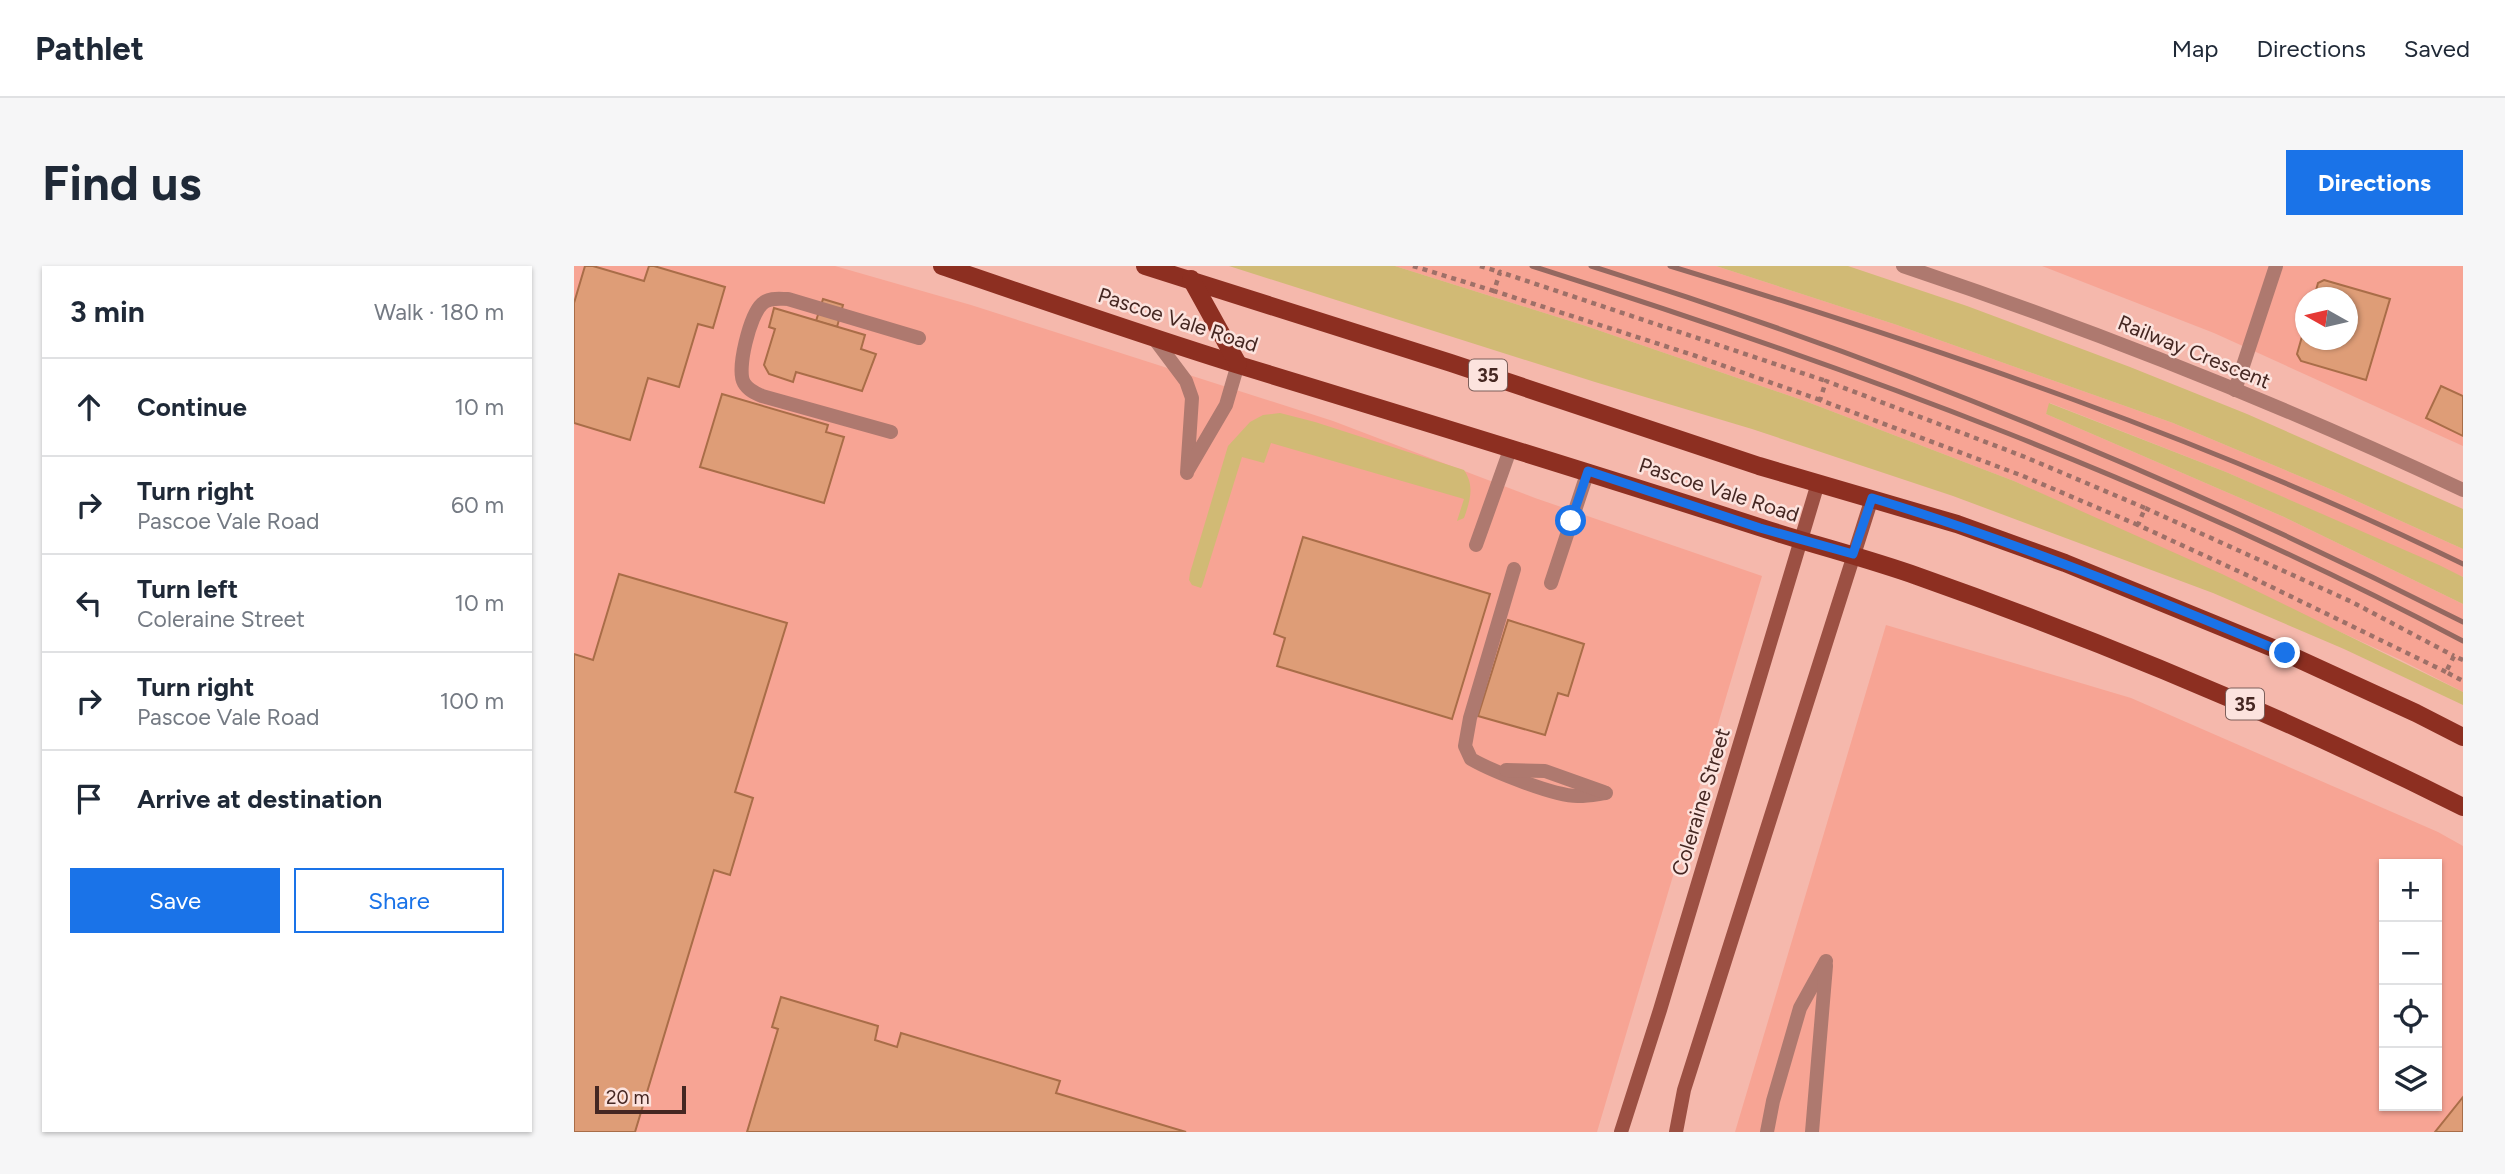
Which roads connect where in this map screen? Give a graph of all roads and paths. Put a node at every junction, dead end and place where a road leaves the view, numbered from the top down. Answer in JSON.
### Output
{"nodes":[{"id":1,"x":942,"y":266,"type":"edge"},
{"id":2,"x":1145,"y":266,"type":"edge"},
{"id":3,"x":1413,"y":266,"type":"edge"},
{"id":4,"x":1480,"y":266,"type":"edge"},
{"id":5,"x":1903,"y":266,"type":"edge"},
{"id":6,"x":2276,"y":266,"type":"edge"},
{"id":7,"x":1500,"y":272,"type":"junction"},
{"id":8,"x":1191,"y":279,"type":"junction"},
{"id":9,"x":1494,"y":291,"type":"junction"},
{"id":10,"x":1153,"y":337,"type":"junction"},
{"id":11,"x":919,"y":338,"type":"dead end"},
{"id":12,"x":1238,"y":365,"type":"junction"},
{"id":13,"x":1826,"y":381,"type":"junction"},
{"id":14,"x":2235,"y":390,"type":"junction"},
{"id":15,"x":1820,"y":400,"type":"junction"},
{"id":16,"x":891,"y":432,"type":"dead end"},
{"id":17,"x":1511,"y":447,"type":"junction"},
{"id":18,"x":1588,"y":471,"type":"junction"},
{"id":19,"x":1818,"y":483,"type":"junction"},
{"id":20,"x":2463,"y":490,"type":"edge"},
{"id":21,"x":1872,"y":498,"type":"junction"},
{"id":22,"x":2145,"y":508,"type":"junction"},
{"id":23,"x":2138,"y":525,"type":"junction"},
{"id":24,"x":1801,"y":540,"type":"junction"},
{"id":25,"x":1476,"y":545,"type":"dead end"},
{"id":26,"x":1853,"y":554,"type":"junction"},
{"id":27,"x":1514,"y":569,"type":"dead end"},
{"id":28,"x":1551,"y":583,"type":"dead end"},
{"id":29,"x":2454,"y":656,"type":"junction"},
{"id":30,"x":2463,"y":660,"type":"edge"},
{"id":31,"x":2446,"y":672,"type":"junction"},
{"id":32,"x":2463,"y":681,"type":"edge"},
{"id":33,"x":2463,"y":737,"type":"edge"},
{"id":34,"x":1606,"y":793,"type":"dead end"},
{"id":35,"x":2463,"y":807,"type":"edge"},
{"id":36,"x":1621,"y":1132,"type":"edge"},
{"id":37,"x":1676,"y":1132,"type":"edge"},
{"id":38,"x":1767,"y":1132,"type":"edge"},
{"id":39,"x":1812,"y":1132,"type":"edge"}],
"edges":[{"from":1,"to":10,"type":"main road","name":"Pascoe Vale Road","number":"35"},
{"from":2,"to":8,"type":"main road","name":"Pascoe Vale Road","number":"35"},
{"from":3,"to":9,"type":"path"},
{"from":4,"to":7,"type":"path"},
{"from":5,"to":14,"type":"street","name":"Railway Crescent"},
{"from":6,"to":14,"type":"street"},
{"from":7,"to":9,"type":"path"},
{"from":7,"to":13,"type":"path"},
{"from":8,"to":12,"type":"main road"},
{"from":8,"to":19,"type":"main road","name":"Pascoe Vale Road","number":"35"},
{"from":9,"to":15,"type":"path"},
{"from":10,"to":12,"type":"main road","name":"Pascoe Vale Road","number":"35"},
{"from":10,"to":12,"type":"street"},
{"from":11,"to":16,"type":"street"},
{"from":12,"to":17,"type":"main road","name":"Pascoe Vale Road","number":"35"},
{"from":13,"to":15,"type":"path"},
{"from":13,"to":22,"type":"path"},
{"from":14,"to":20,"type":"street","name":"Railway Crescent"},
{"from":15,"to":23,"type":"path"},
{"from":17,"to":18,"type":"main road","name":"Pascoe Vale Road","number":"35"},
{"from":17,"to":25,"type":"street"},
{"from":18,"to":24,"type":"main road","name":"Pascoe Vale Road","number":"35"},
{"from":18,"to":28,"type":"street"},
{"from":19,"to":21,"type":"main road","name":"Pascoe Vale Road","number":"35"},
{"from":19,"to":24,"type":"street","name":"Coleraine Street"},
{"from":21,"to":26,"type":"street"},
{"from":21,"to":33,"type":"main road","name":"Pascoe Vale Road","number":"35"},
{"from":22,"to":23,"type":"path"},
{"from":22,"to":29,"type":"path"},
{"from":23,"to":31,"type":"path"},
{"from":24,"to":26,"type":"main road","name":"Pascoe Vale Road","number":"35"},
{"from":24,"to":36,"type":"street","name":"Coleraine Street"},
{"from":26,"to":35,"type":"main road","name":"Pascoe Vale Road","number":"35"},
{"from":26,"to":37,"type":"street"},
{"from":27,"to":34,"type":"street"},
{"from":29,"to":30,"type":"path"},
{"from":29,"to":31,"type":"path"},
{"from":31,"to":32,"type":"path"},
{"from":38,"to":39,"type":"street"}]}
